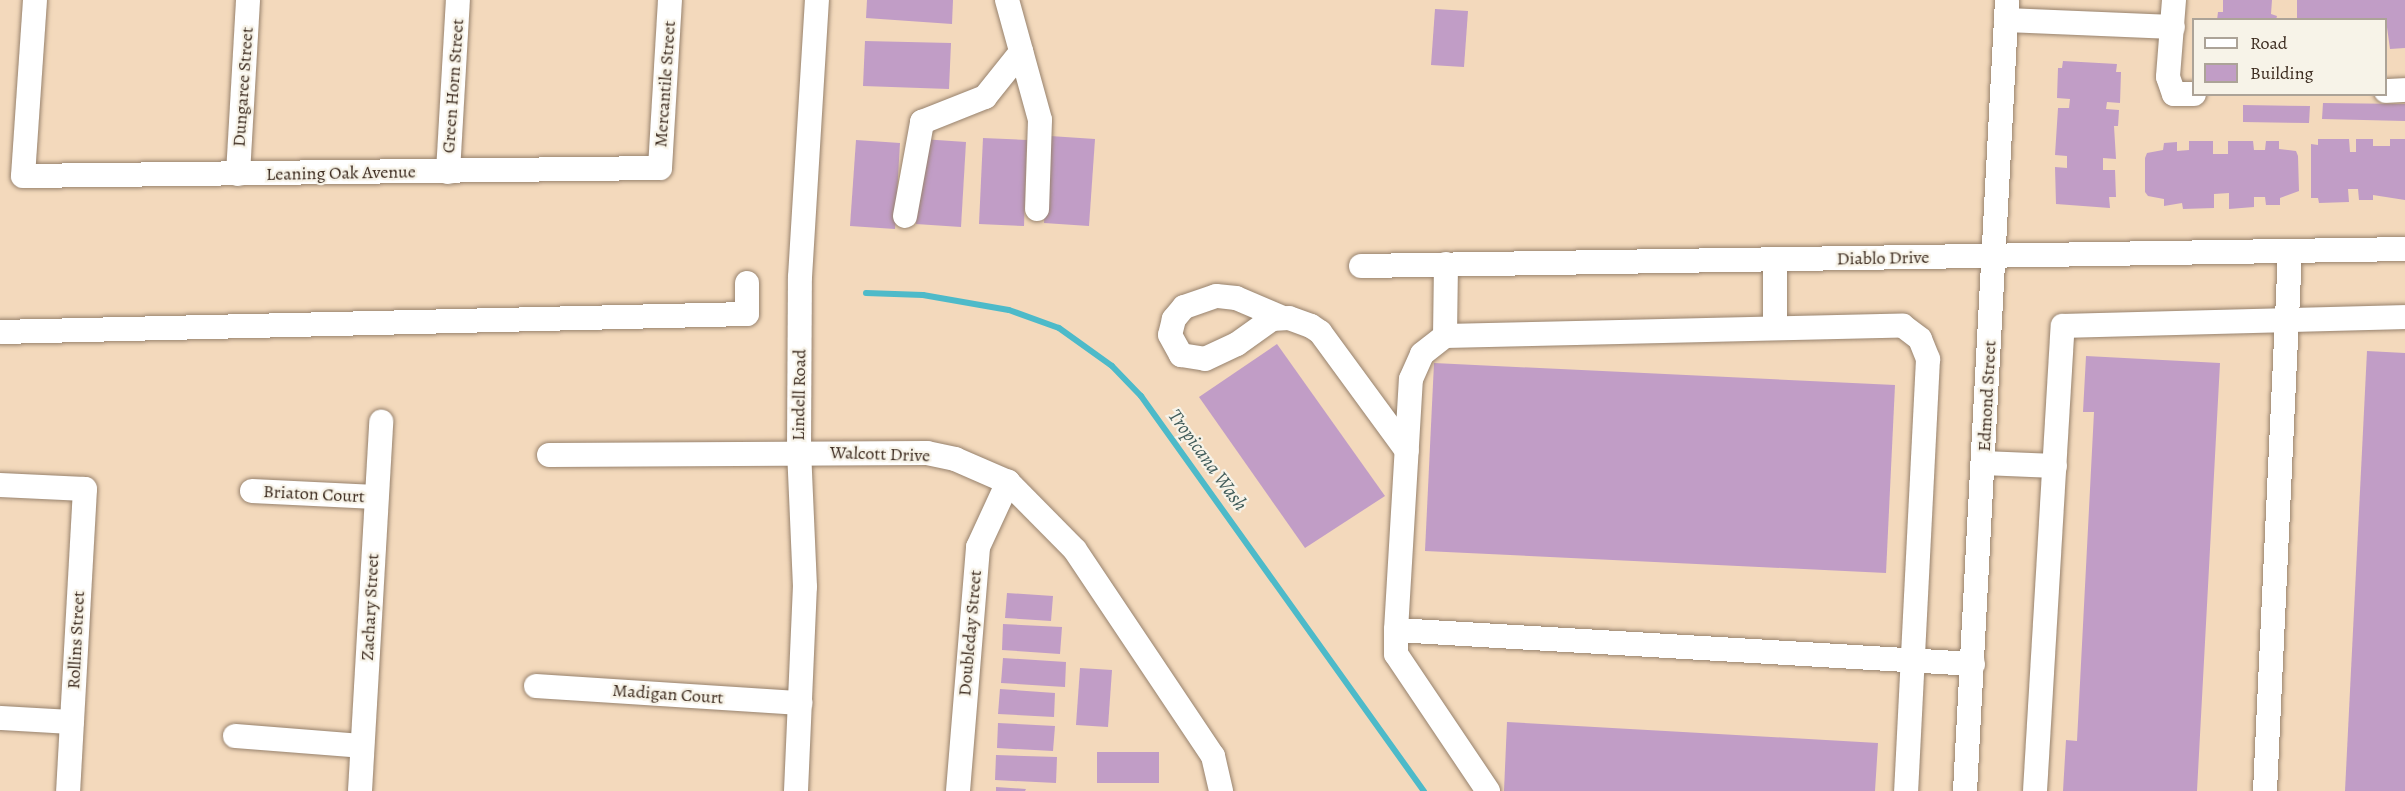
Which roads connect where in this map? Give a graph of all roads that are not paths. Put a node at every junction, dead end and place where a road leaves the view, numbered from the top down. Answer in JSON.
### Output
{"nodes":[{"id":1,"x":35,"y":0,"type":"edge"},
{"id":2,"x":248,"y":0,"type":"edge"},
{"id":3,"x":459,"y":0,"type":"edge"},
{"id":4,"x":670,"y":0,"type":"edge"},
{"id":5,"x":817,"y":0,"type":"edge"},
{"id":6,"x":1007,"y":0,"type":"edge"},
{"id":7,"x":2174,"y":0,"type":"edge"},
{"id":8,"x":2006,"y":10,"type":"edge"},
{"id":9,"x":2173,"y":27,"type":"junction"},
{"id":10,"x":1021,"y":52,"type":"junction"},
{"id":11,"x":2405,"y":90,"type":"edge"},
{"id":12,"x":2387,"y":91,"type":"edge"},
{"id":13,"x":2192,"y":94,"type":"edge"},
{"id":14,"x":660,"y":168,"type":"joint"},
{"id":15,"x":448,"y":172,"type":"junction"},
{"id":16,"x":238,"y":174,"type":"junction"},
{"id":17,"x":1037,"y":209,"type":"dead end"},
{"id":18,"x":905,"y":216,"type":"dead end"},
{"id":19,"x":2405,"y":249,"type":"edge"},
{"id":20,"x":2289,"y":252,"type":"junction"},
{"id":21,"x":1995,"y":257,"type":"junction"},
{"id":22,"x":1775,"y":260,"type":"junction"},
{"id":23,"x":1446,"y":264,"type":"junction"},
{"id":24,"x":1361,"y":266,"type":"dead end"},
{"id":25,"x":747,"y":283,"type":"dead end"},
{"id":26,"x":1283,"y":318,"type":"dead end"},
{"id":27,"x":2405,"y":318,"type":"edge"},
{"id":28,"x":2286,"y":319,"type":"junction"},
{"id":29,"x":1775,"y":328,"type":"junction"},
{"id":30,"x":0,"y":332,"type":"edge"},
{"id":31,"x":1445,"y":336,"type":"junction"},
{"id":32,"x":381,"y":422,"type":"dead end"},
{"id":33,"x":1407,"y":451,"type":"junction"},
{"id":34,"x":799,"y":452,"type":"junction"},
{"id":35,"x":549,"y":455,"type":"dead end"},
{"id":36,"x":1983,"y":464,"type":"junction"},
{"id":37,"x":2055,"y":466,"type":"junction"},
{"id":38,"x":1008,"y":482,"type":"junction"},
{"id":39,"x":0,"y":485,"type":"edge"},
{"id":40,"x":252,"y":491,"type":"dead end"},
{"id":41,"x":376,"y":497,"type":"junction"},
{"id":42,"x":1396,"y":630,"type":"junction"},
{"id":43,"x":1913,"y":658,"type":"junction"},
{"id":44,"x":1973,"y":664,"type":"junction"},
{"id":45,"x":536,"y":686,"type":"dead end"},
{"id":46,"x":800,"y":703,"type":"junction"},
{"id":47,"x":0,"y":718,"type":"edge"},
{"id":48,"x":72,"y":722,"type":"junction"},
{"id":49,"x":235,"y":736,"type":"dead end"},
{"id":50,"x":362,"y":746,"type":"junction"},
{"id":51,"x":68,"y":791,"type":"edge"},
{"id":52,"x":360,"y":791,"type":"edge"},
{"id":53,"x":796,"y":791,"type":"edge"},
{"id":54,"x":958,"y":791,"type":"edge"},
{"id":55,"x":1221,"y":791,"type":"edge"},
{"id":56,"x":1488,"y":791,"type":"edge"},
{"id":57,"x":1906,"y":791,"type":"edge"},
{"id":58,"x":1965,"y":791,"type":"edge"},
{"id":59,"x":2035,"y":791,"type":"edge"},
{"id":60,"x":2265,"y":791,"type":"edge"}],
"edges":[{"from":1,"to":16,"type":"street","name":"Leaning Oak Avenue"},
{"from":2,"to":16,"type":"street","name":"Dungaree Street"},
{"from":3,"to":15,"type":"street","name":"Green Horn Street"},
{"from":4,"to":14,"type":"street","name":"Mercantile Street"},
{"from":5,"to":34,"type":"street","name":"Lindell Road"},
{"from":6,"to":10,"type":"street"},
{"from":7,"to":9,"type":"street"},
{"from":8,"to":9,"type":"street"},
{"from":8,"to":21,"type":"street","name":"Edmond Street"},
{"from":9,"to":13,"type":"street"},
{"from":10,"to":17,"type":"street"},
{"from":10,"to":18,"type":"street"},
{"from":11,"to":12,"type":"street"},
{"from":14,"to":15,"type":"street","name":"Leaning Oak Avenue"},
{"from":15,"to":16,"type":"street","name":"Leaning Oak Avenue"},
{"from":19,"to":20,"type":"street","name":"Diablo Drive"},
{"from":20,"to":21,"type":"street","name":"Diablo Drive"},
{"from":20,"to":28,"type":"street"},
{"from":21,"to":22,"type":"street","name":"Diablo Drive"},
{"from":21,"to":36,"type":"street","name":"Edmond Street"},
{"from":22,"to":23,"type":"street","name":"Diablo Drive"},
{"from":22,"to":29,"type":"street"},
{"from":23,"to":24,"type":"street","name":"Diablo Drive"},
{"from":23,"to":31,"type":"street"},
{"from":25,"to":30,"type":"street"},
{"from":26,"to":33,"type":"street"},
{"from":27,"to":28,"type":"street"},
{"from":28,"to":37,"type":"street"},
{"from":28,"to":60,"type":"street"},
{"from":29,"to":31,"type":"street"},
{"from":29,"to":43,"type":"street"},
{"from":31,"to":33,"type":"street"},
{"from":32,"to":41,"type":"street","name":"Zachary Street"},
{"from":33,"to":42,"type":"street"},
{"from":34,"to":35,"type":"street","name":"Walcott Drive"},
{"from":34,"to":38,"type":"street","name":"Walcott Drive"},
{"from":34,"to":46,"type":"street","name":"Lindell Road"},
{"from":36,"to":37,"type":"street"},
{"from":36,"to":44,"type":"street","name":"Edmond Street"},
{"from":37,"to":59,"type":"street"},
{"from":38,"to":54,"type":"street","name":"Doubleday Street"},
{"from":38,"to":55,"type":"street","name":"Walcott Drive"},
{"from":39,"to":48,"type":"street","name":"Rollins Street"},
{"from":40,"to":41,"type":"street","name":"Briaton Court"},
{"from":41,"to":50,"type":"street","name":"Zachary Street"},
{"from":42,"to":43,"type":"street"},
{"from":42,"to":56,"type":"street"},
{"from":43,"to":44,"type":"street"},
{"from":43,"to":57,"type":"street"},
{"from":44,"to":58,"type":"street","name":"Edmond Street"},
{"from":45,"to":46,"type":"street","name":"Madigan Court"},
{"from":46,"to":53,"type":"street","name":"Lindell Road"},
{"from":47,"to":48,"type":"street"},
{"from":48,"to":51,"type":"street","name":"Rollins Street"},
{"from":49,"to":50,"type":"street"},
{"from":50,"to":52,"type":"street","name":"Zachary Street"}]}
